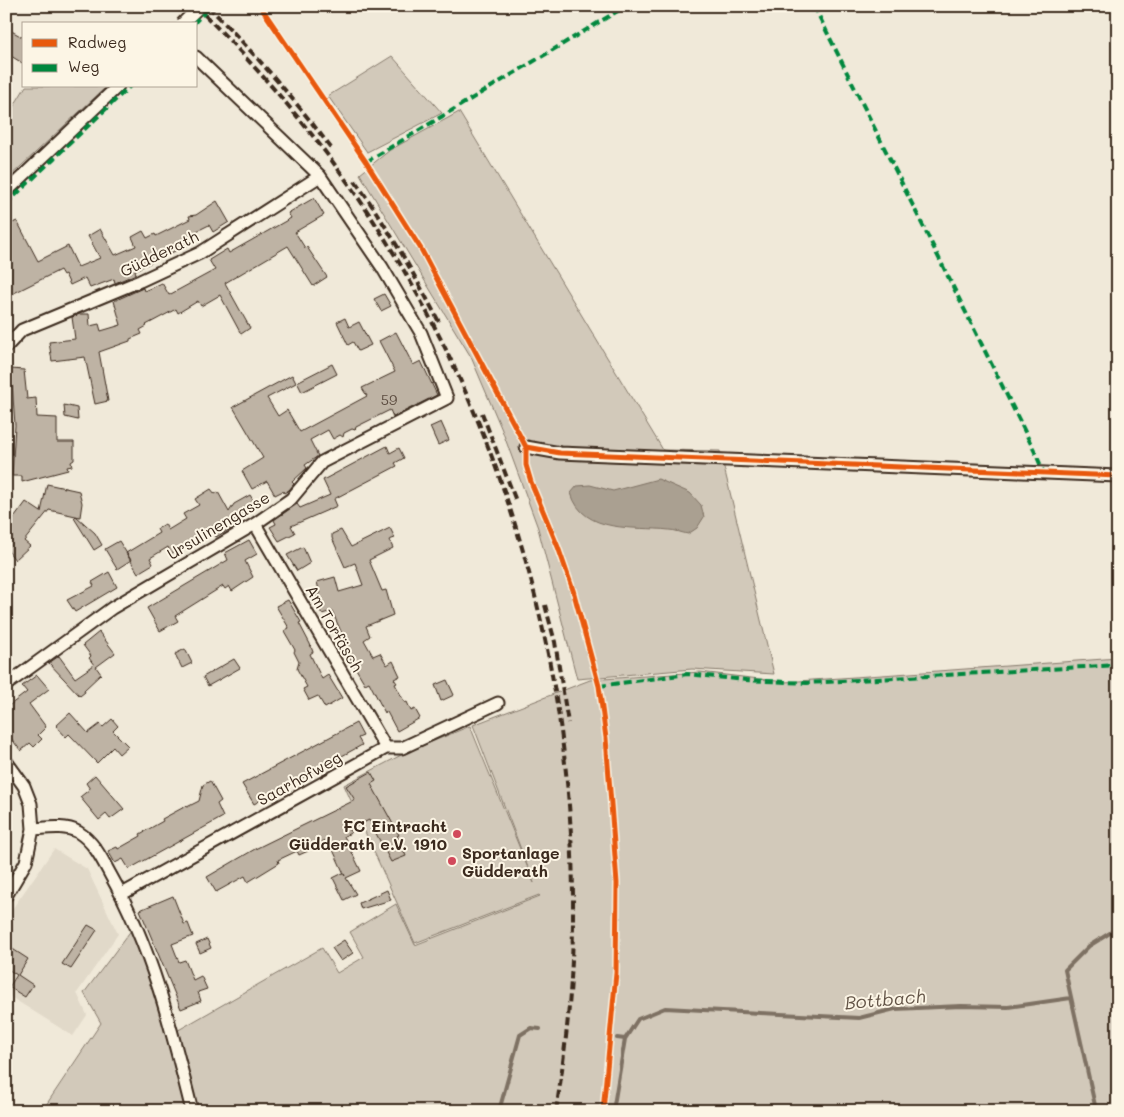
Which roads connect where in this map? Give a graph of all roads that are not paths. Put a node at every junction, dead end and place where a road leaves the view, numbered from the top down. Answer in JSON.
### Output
{"nodes":[{"id":1,"x":200,"y":6,"type":"edge"},
{"id":2,"x":184,"y":22,"type":"edge"},
{"id":3,"x":198,"y":59,"type":"edge"},
{"id":4,"x":116,"y":88,"type":"edge"},
{"id":5,"x":320,"y":176,"type":"junction"},
{"id":6,"x":6,"y":192,"type":"edge"},
{"id":7,"x":6,"y":346,"type":"edge"},
{"id":8,"x":526,"y":447,"type":"dead end"},
{"id":9,"x":1118,"y":476,"type":"edge"},
{"id":10,"x":255,"y":524,"type":"junction"},
{"id":11,"x":6,"y":685,"type":"edge"},
{"id":12,"x":498,"y":703,"type":"dead end"},
{"id":13,"x":386,"y":748,"type":"junction"},
{"id":14,"x":6,"y":761,"type":"edge"},
{"id":15,"x":34,"y":829,"type":"junction"},
{"id":16,"x":122,"y":894,"type":"junction"},
{"id":17,"x":6,"y":896,"type":"edge"},
{"id":18,"x":192,"y":1111,"type":"edge"}],
"edges":[{"from":1,"to":2,"type":"street","bridge":true},
{"from":3,"to":5,"type":"street"},
{"from":4,"to":6,"type":"street"},
{"from":5,"to":7,"type":"street","name":"Güdderath"},
{"from":5,"to":10,"type":"street","name":"Ursulinengasse"},
{"from":8,"to":9,"type":"street"},
{"from":10,"to":11,"type":"street","name":"Ursulinengasse"},
{"from":10,"to":13,"type":"street","name":"Am Torfäsch"},
{"from":12,"to":13,"type":"street","name":"Saarhofweg"},
{"from":13,"to":16,"type":"street","name":"Saarhofweg"},
{"from":14,"to":15,"type":"street"},
{"from":15,"to":16,"type":"street"},
{"from":15,"to":17,"type":"street"},
{"from":16,"to":18,"type":"street"}]}
